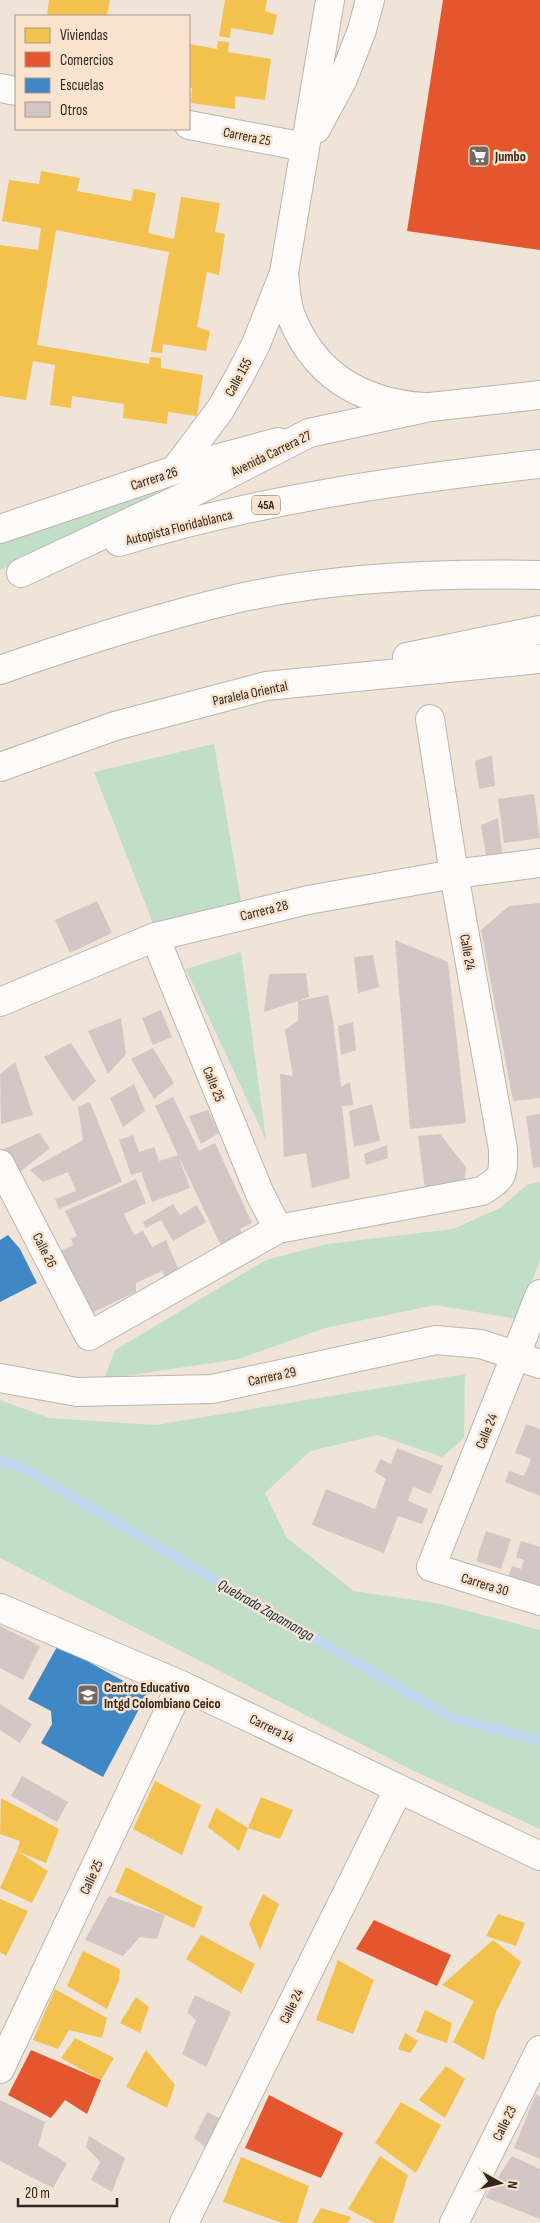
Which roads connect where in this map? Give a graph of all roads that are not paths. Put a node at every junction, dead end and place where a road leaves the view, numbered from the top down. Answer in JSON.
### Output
{"nodes":[{"id":1,"x":330,"y":0,"type":"edge"},
{"id":2,"x":370,"y":0,"type":"edge"},
{"id":3,"x":0,"y":88,"type":"edge"},
{"id":4,"x":15,"y":91,"type":"edge"},
{"id":5,"x":190,"y":125,"type":"edge"},
{"id":6,"x":305,"y":148,"type":"junction"},
{"id":7,"x":284,"y":274,"type":"junction"},
{"id":8,"x":540,"y":395,"type":"edge"},
{"id":9,"x":430,"y":407,"type":"junction"},
{"id":10,"x":309,"y":433,"type":"junction"},
{"id":11,"x":540,"y":464,"type":"edge"},
{"id":12,"x":175,"y":470,"type":"junction"},
{"id":13,"x":0,"y":529,"type":"edge"},
{"id":14,"x":540,"y":575,"type":"edge"},
{"id":15,"x":10,"y":577,"type":"edge"},
{"id":16,"x":540,"y":630,"type":"edge"},
{"id":17,"x":540,"y":659,"type":"edge"},
{"id":18,"x":0,"y":670,"type":"edge"},
{"id":19,"x":266,"y":686,"type":"junction"},
{"id":20,"x":430,"y":719,"type":"dead end"},
{"id":21,"x":0,"y":767,"type":"edge"},
{"id":22,"x":540,"y":863,"type":"edge"},
{"id":23,"x":454,"y":874,"type":"junction"},
{"id":24,"x":155,"y":936,"type":"junction"},
{"id":25,"x":0,"y":1002,"type":"edge"},
{"id":26,"x":0,"y":1164,"type":"edge"},
{"id":27,"x":278,"y":1229,"type":"junction"},
{"id":28,"x":540,"y":1294,"type":"edge"},
{"id":29,"x":528,"y":1360,"type":"edge"},
{"id":30,"x":0,"y":1378,"type":"edge"},
{"id":31,"x":430,"y":1567,"type":"joint"},
{"id":32,"x":540,"y":1600,"type":"edge"},
{"id":33,"x":0,"y":1608,"type":"edge"},
{"id":34,"x":181,"y":1684,"type":"junction"},
{"id":35,"x":398,"y":1790,"type":"junction"},
{"id":36,"x":540,"y":1856,"type":"edge"},
{"id":37,"x":540,"y":2050,"type":"edge"},
{"id":38,"x":0,"y":2069,"type":"edge"},
{"id":39,"x":184,"y":2223,"type":"edge"},
{"id":40,"x":454,"y":2223,"type":"edge"}],
"edges":[{"from":1,"to":6,"type":"main road","name":"Calle 155"},
{"from":2,"to":6,"type":"main road","name":"Calle 155"},
{"from":3,"to":4,"type":"main road"},
{"from":5,"to":6,"type":"main road","name":"Carrera 25"},
{"from":6,"to":7,"type":"main road","name":"Calle 155"},
{"from":7,"to":9,"type":"main road","name":"Calle 155"},
{"from":7,"to":12,"type":"main road","name":"Calle 155"},
{"from":8,"to":9,"type":"main road","name":"Avenida Carrera 27"},
{"from":9,"to":10,"type":"main road","name":"Avenida Carrera 27"},
{"from":10,"to":12,"type":"main road","name":"Carrera 26"},
{"from":10,"to":15,"type":"main road","name":"Avenida Carrera 27"},
{"from":11,"to":15,"type":"main road","name":"Autopista Floridablanca","number":"45A"},
{"from":12,"to":13,"type":"main road","name":"Carrera 26"},
{"from":14,"to":18,"type":"main road"},
{"from":16,"to":19,"type":"main road"},
{"from":17,"to":19,"type":"main road","name":"Paralela Oriental"},
{"from":19,"to":21,"type":"main road","name":"Paralela Oriental"},
{"from":20,"to":23,"type":"main road","name":"Calle 24"},
{"from":22,"to":23,"type":"main road","name":"Carrera 28"},
{"from":23,"to":24,"type":"main road","name":"Carrera 28"},
{"from":23,"to":27,"type":"main road","name":"Calle 24"},
{"from":24,"to":25,"type":"main road","name":"Carrera 28"},
{"from":24,"to":27,"type":"main road","name":"Calle 25"},
{"from":26,"to":27,"type":"main road","name":"Calle 26"},
{"from":28,"to":29,"type":"main road","name":"Calle 24"},
{"from":29,"to":30,"type":"main road","name":"Carrera 29"},
{"from":29,"to":31,"type":"main road","name":"Calle 24"},
{"from":31,"to":32,"type":"main road","name":"Carrera 30"},
{"from":33,"to":34,"type":"main road","name":"Carrera 14"},
{"from":34,"to":35,"type":"main road","name":"Carrera 14"},
{"from":34,"to":38,"type":"main road","name":"Calle 25"},
{"from":35,"to":36,"type":"main road","name":"Carrera 14"},
{"from":35,"to":39,"type":"main road","name":"Calle 24"},
{"from":37,"to":40,"type":"main road","name":"Calle 23"}]}
